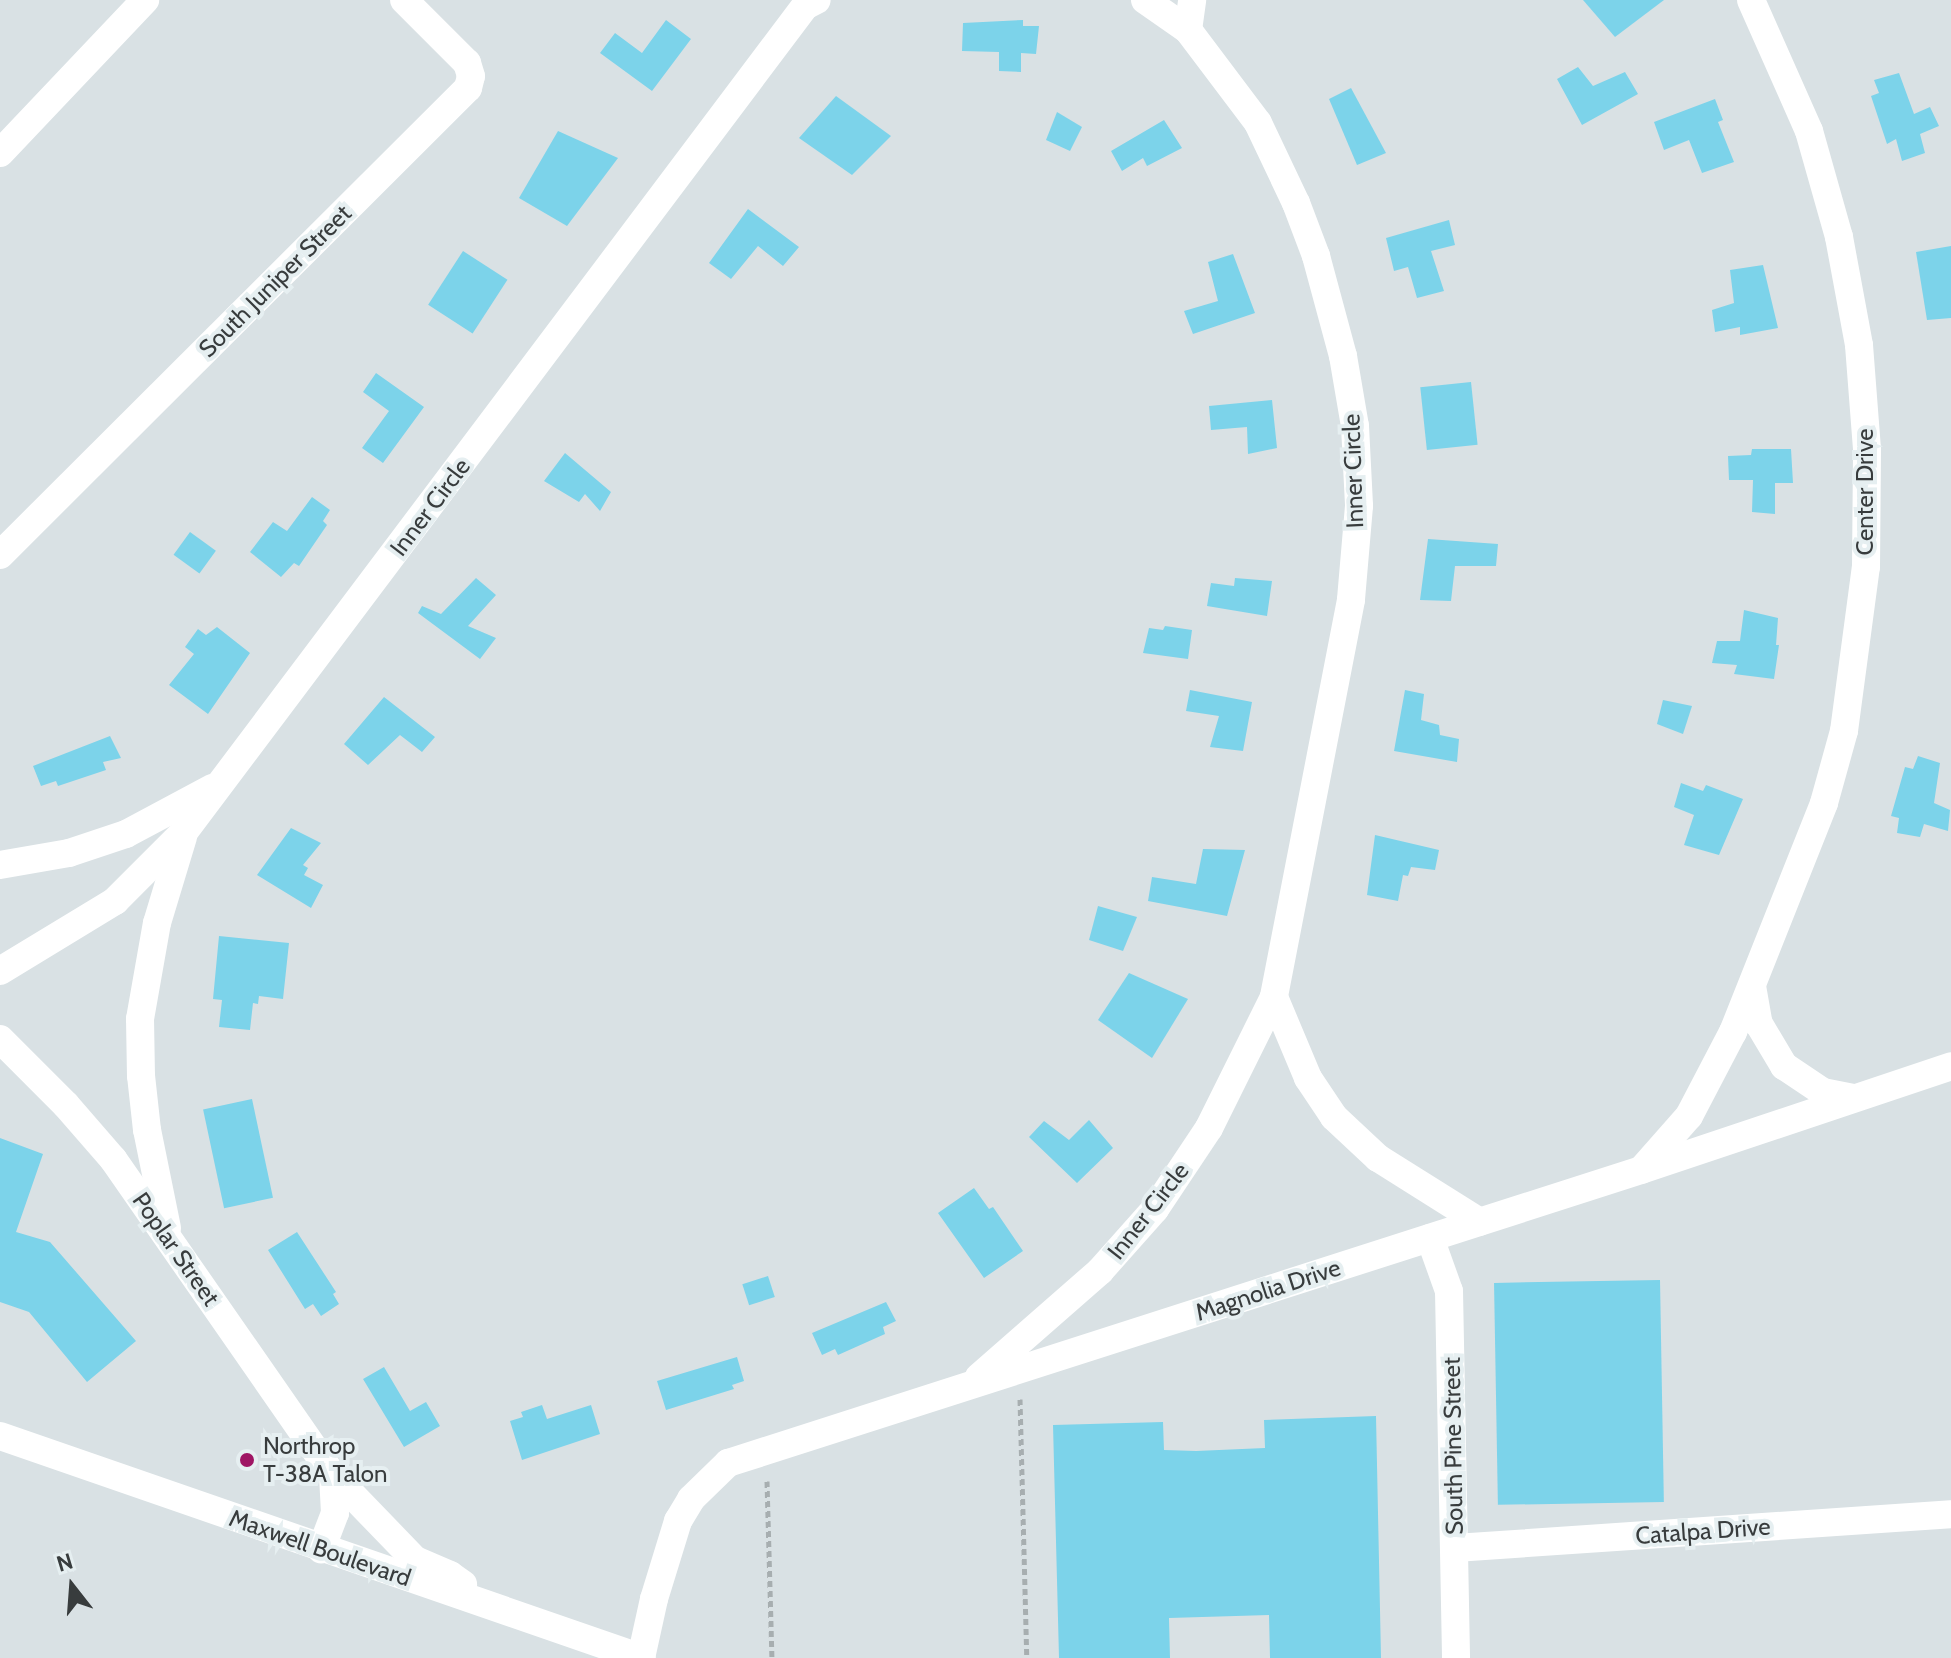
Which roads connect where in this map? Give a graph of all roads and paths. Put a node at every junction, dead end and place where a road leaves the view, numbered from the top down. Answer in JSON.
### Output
{"nodes":[{"id":1,"x":145,"y":0,"type":"edge"},
{"id":2,"x":404,"y":0,"type":"edge"},
{"id":3,"x":1145,"y":0,"type":"edge"},
{"id":4,"x":1192,"y":0,"type":"edge"},
{"id":5,"x":1751,"y":0,"type":"edge"},
{"id":6,"x":810,"y":2,"type":"edge"},
{"id":7,"x":1188,"y":30,"type":"junction"},
{"id":8,"x":0,"y":153,"type":"edge"},
{"id":9,"x":0,"y":555,"type":"edge"},
{"id":10,"x":224,"y":782,"type":"junction"},
{"id":11,"x":184,"y":832,"type":"junction"},
{"id":12,"x":0,"y":865,"type":"edge"},
{"id":13,"x":0,"y":971,"type":"edge"},
{"id":14,"x":1751,"y":984,"type":"junction"},
{"id":15,"x":1274,"y":997,"type":"junction"},
{"id":16,"x":0,"y":1039,"type":"edge"},
{"id":17,"x":1951,"y":1066,"type":"edge"},
{"id":18,"x":1854,"y":1099,"type":"junction"},
{"id":19,"x":1641,"y":1170,"type":"junction"},
{"id":20,"x":1480,"y":1222,"type":"junction"},
{"id":21,"x":168,"y":1237,"type":"junction"},
{"id":22,"x":1430,"y":1238,"type":"junction"},
{"id":23,"x":970,"y":1386,"type":"junction"},
{"id":24,"x":1020,"y":1399,"type":"dead end"},
{"id":25,"x":0,"y":1436,"type":"edge"},
{"id":26,"x":333,"y":1475,"type":"junction"},
{"id":27,"x":767,"y":1481,"type":"dead end"},
{"id":28,"x":1951,"y":1514,"type":"edge"},
{"id":29,"x":1455,"y":1548,"type":"junction"},
{"id":30,"x":321,"y":1549,"type":"junction"},
{"id":31,"x":495,"y":1610,"type":"junction"},
{"id":32,"x":642,"y":1658,"type":"edge"},
{"id":33,"x":772,"y":1658,"type":"edge"},
{"id":34,"x":1027,"y":1658,"type":"edge"},
{"id":35,"x":1456,"y":1658,"type":"edge"}],
"edges":[{"from":1,"to":8,"type":"street"},
{"from":2,"to":9,"type":"street","name":"South Juniper Street"},
{"from":3,"to":7,"type":"street","name":"Inner Circle"},
{"from":4,"to":7,"type":"street"},
{"from":5,"to":14,"type":"street","name":"Center Drive"},
{"from":6,"to":10,"type":"street","name":"Inner Circle"},
{"from":7,"to":15,"type":"street","name":"Inner Circle"},
{"from":10,"to":11,"type":"street","name":"Inner Circle"},
{"from":10,"to":12,"type":"street"},
{"from":11,"to":13,"type":"street","name":"Inner Circle"},
{"from":11,"to":21,"type":"street"},
{"from":14,"to":18,"type":"street"},
{"from":14,"to":19,"type":"street","name":"Center Drive"},
{"from":15,"to":20,"type":"street"},
{"from":15,"to":23,"type":"street","name":"Inner Circle"},
{"from":16,"to":21,"type":"street","name":"Poplar Street"},
{"from":17,"to":18,"type":"street","name":"Magnolia Drive"},
{"from":18,"to":19,"type":"street","name":"Magnolia Drive"},
{"from":19,"to":20,"type":"street","name":"Magnolia Drive"},
{"from":20,"to":22,"type":"street","name":"Magnolia Drive"},
{"from":21,"to":26,"type":"street","name":"Poplar Street"},
{"from":22,"to":23,"type":"street","name":"Magnolia Drive"},
{"from":22,"to":29,"type":"street","name":"South Pine Street"},
{"from":23,"to":32,"type":"street","name":"Magnolia Drive"},
{"from":24,"to":34,"type":"path"},
{"from":25,"to":30,"type":"street","name":"Maxwell Boulevard"},
{"from":26,"to":30,"type":"street"},
{"from":26,"to":31,"type":"street","name":"Poplar Street"},
{"from":27,"to":33,"type":"path"},
{"from":28,"to":29,"type":"street","name":"Catalpa Drive"},
{"from":29,"to":35,"type":"street","name":"South Pine Street"},
{"from":30,"to":31,"type":"street","name":"Maxwell Boulevard"},
{"from":31,"to":32,"type":"street","name":"Maxwell Boulevard"}]}
